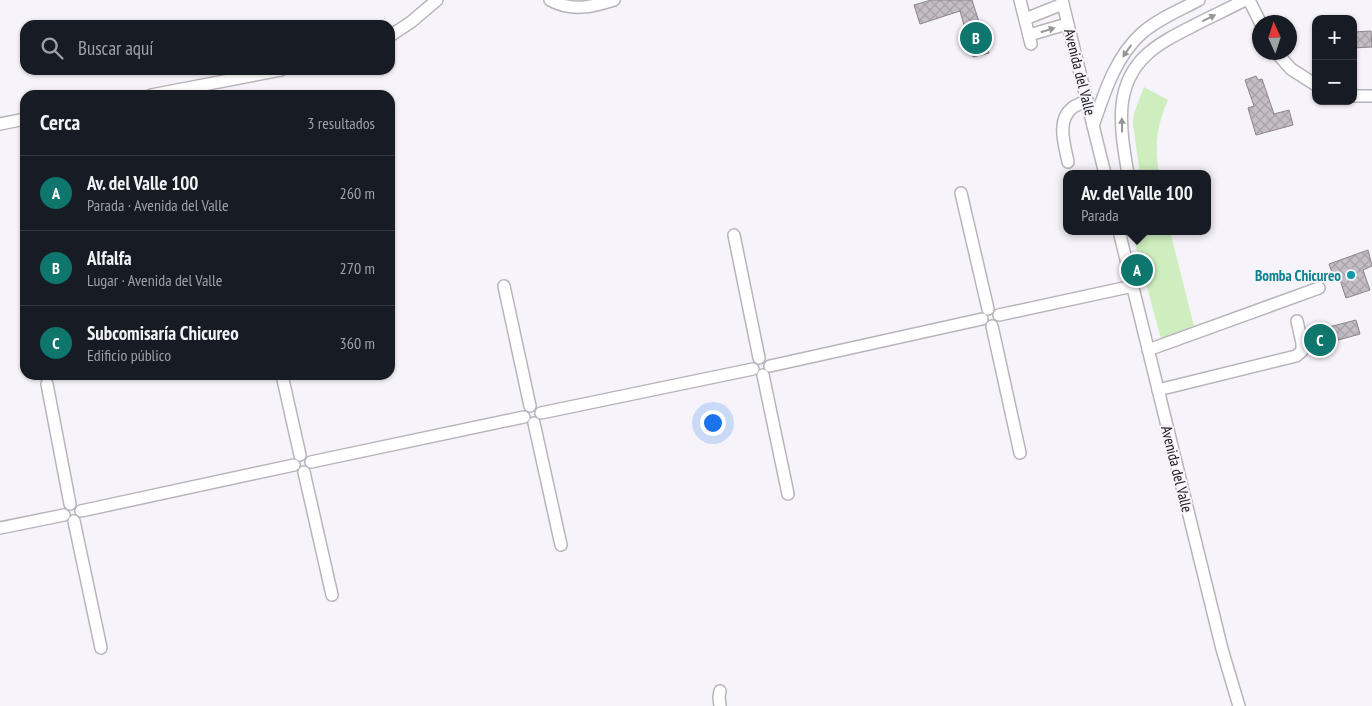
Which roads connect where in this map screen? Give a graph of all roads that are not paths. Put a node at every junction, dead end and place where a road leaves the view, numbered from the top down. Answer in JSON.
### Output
{"nodes":[{"id":1,"x":437,"y":0,"type":"edge"},
{"id":2,"x":550,"y":0,"type":"edge"},
{"id":3,"x":614,"y":0,"type":"edge"},
{"id":4,"x":1020,"y":0,"type":"edge"},
{"id":5,"x":1199,"y":0,"type":"edge"},
{"id":6,"x":1245,"y":0,"type":"edge"},
{"id":7,"x":1249,"y":0,"type":"edge"},
{"id":8,"x":1062,"y":2,"type":"edge"},
{"id":9,"x":1256,"y":15,"type":"edge"},
{"id":10,"x":1025,"y":19,"type":"junction"},
{"id":11,"x":1067,"y":24,"type":"junction"},
{"id":12,"x":395,"y":33,"type":"edge"},
{"id":13,"x":1283,"y":60,"type":"edge"},
{"id":14,"x":255,"y":75,"type":"edge"},
{"id":15,"x":1312,"y":82,"type":"edge"},
{"id":16,"x":177,"y":90,"type":"edge"},
{"id":17,"x":1357,"y":96,"type":"edge"},
{"id":18,"x":1372,"y":96,"type":"edge"},
{"id":19,"x":1086,"y":100,"type":"junction"},
{"id":20,"x":20,"y":120,"type":"edge"},
{"id":21,"x":0,"y":124,"type":"edge"},
{"id":22,"x":1093,"y":126,"type":"junction"},
{"id":23,"x":1068,"y":162,"type":"dead end"},
{"id":24,"x":1104,"y":170,"type":"edge"},
{"id":25,"x":1127,"y":170,"type":"edge"},
{"id":26,"x":961,"y":194,"type":"dead end"},
{"id":27,"x":734,"y":235,"type":"dead end"},
{"id":28,"x":1121,"y":235,"type":"edge"},
{"id":29,"x":504,"y":286,"type":"dead end"},
{"id":30,"x":1133,"y":286,"type":"junction"},
{"id":31,"x":1320,"y":288,"type":"dead end"},
{"id":32,"x":985,"y":314,"type":"junction"},
{"id":33,"x":999,"y":315,"type":"junction"},
{"id":34,"x":1297,"y":320,"type":"dead end"},
{"id":35,"x":992,"y":326,"type":"junction"},
{"id":36,"x":1148,"y":350,"type":"junction"},
{"id":37,"x":759,"y":358,"type":"junction"},
{"id":38,"x":752,"y":369,"type":"junction"},
{"id":39,"x":766,"y":370,"type":"junction"},
{"id":40,"x":283,"y":380,"type":"edge"},
{"id":41,"x":47,"y":384,"type":"dead end"},
{"id":42,"x":1158,"y":390,"type":"junction"},
{"id":43,"x":530,"y":406,"type":"junction"},
{"id":44,"x":524,"y":417,"type":"junction"},
{"id":45,"x":538,"y":418,"type":"junction"},
{"id":46,"x":1020,"y":453,"type":"dead end"},
{"id":47,"x":300,"y":455,"type":"junction"},
{"id":48,"x":311,"y":462,"type":"junction"},
{"id":49,"x":294,"y":465,"type":"junction"},
{"id":50,"x":304,"y":472,"type":"junction"},
{"id":51,"x":788,"y":494,"type":"dead end"},
{"id":52,"x":70,"y":504,"type":"junction"},
{"id":53,"x":81,"y":511,"type":"junction"},
{"id":54,"x":64,"y":515,"type":"junction"},
{"id":55,"x":74,"y":521,"type":"junction"},
{"id":56,"x":0,"y":528,"type":"edge"},
{"id":57,"x":561,"y":545,"type":"dead end"},
{"id":58,"x":332,"y":595,"type":"dead end"},
{"id":59,"x":101,"y":648,"type":"dead end"},
{"id":60,"x":720,"y":691,"type":"dead end"},
{"id":61,"x":720,"y":706,"type":"edge"},
{"id":62,"x":1238,"y":706,"type":"edge"}],
"edges":[{"from":1,"to":12,"type":"street"},
{"from":2,"to":3,"type":"street"},
{"from":4,"to":10,"type":"street"},
{"from":5,"to":22,"type":"street","one_way":true},
{"from":25,"to":6,"type":"street","one_way":true},
{"from":7,"to":9,"type":"street"},
{"from":8,"to":10,"type":"street"},
{"from":8,"to":11,"type":"street","name":"Avenida del Valle"},
{"from":10,"to":11,"type":"street","one_way":true},
{"from":11,"to":19,"type":"street","name":"Avenida del Valle"},
{"from":13,"to":15,"type":"street"},
{"from":14,"to":16,"type":"street"},
{"from":17,"to":18,"type":"street"},
{"from":19,"to":22,"type":"street","name":"Avenida del Valle"},
{"from":19,"to":23,"type":"street"},
{"from":20,"to":21,"type":"street"},
{"from":22,"to":24,"type":"street","name":"Avenida del Valle"},
{"from":26,"to":32,"type":"street"},
{"from":27,"to":37,"type":"street"},
{"from":28,"to":30,"type":"street","name":"Avenida del Valle"},
{"from":29,"to":43,"type":"street"},
{"from":30,"to":33,"type":"street"},
{"from":30,"to":36,"type":"street","name":"Avenida del Valle"},
{"from":31,"to":36,"type":"street"},
{"from":32,"to":33,"type":"street"},
{"from":32,"to":35,"type":"street"},
{"from":32,"to":39,"type":"street"},
{"from":33,"to":35,"type":"street"},
{"from":34,"to":42,"type":"street"},
{"from":35,"to":46,"type":"street"},
{"from":36,"to":42,"type":"street","name":"Avenida del Valle"},
{"from":37,"to":38,"type":"street"},
{"from":37,"to":39,"type":"street"},
{"from":38,"to":39,"type":"street"},
{"from":38,"to":45,"type":"street"},
{"from":39,"to":51,"type":"street"},
{"from":40,"to":47,"type":"street"},
{"from":41,"to":52,"type":"street"},
{"from":42,"to":62,"type":"street","name":"Avenida del Valle"},
{"from":43,"to":44,"type":"street"},
{"from":43,"to":45,"type":"street"},
{"from":44,"to":45,"type":"street"},
{"from":44,"to":48,"type":"street"},
{"from":45,"to":57,"type":"street"},
{"from":47,"to":48,"type":"street"},
{"from":47,"to":49,"type":"street"},
{"from":48,"to":50,"type":"street"},
{"from":49,"to":50,"type":"street"},
{"from":49,"to":53,"type":"street"},
{"from":50,"to":58,"type":"street"},
{"from":52,"to":53,"type":"street"},
{"from":52,"to":54,"type":"street"},
{"from":53,"to":55,"type":"street"},
{"from":54,"to":55,"type":"street"},
{"from":54,"to":56,"type":"street"},
{"from":55,"to":59,"type":"street"},
{"from":60,"to":61,"type":"street"}]}
